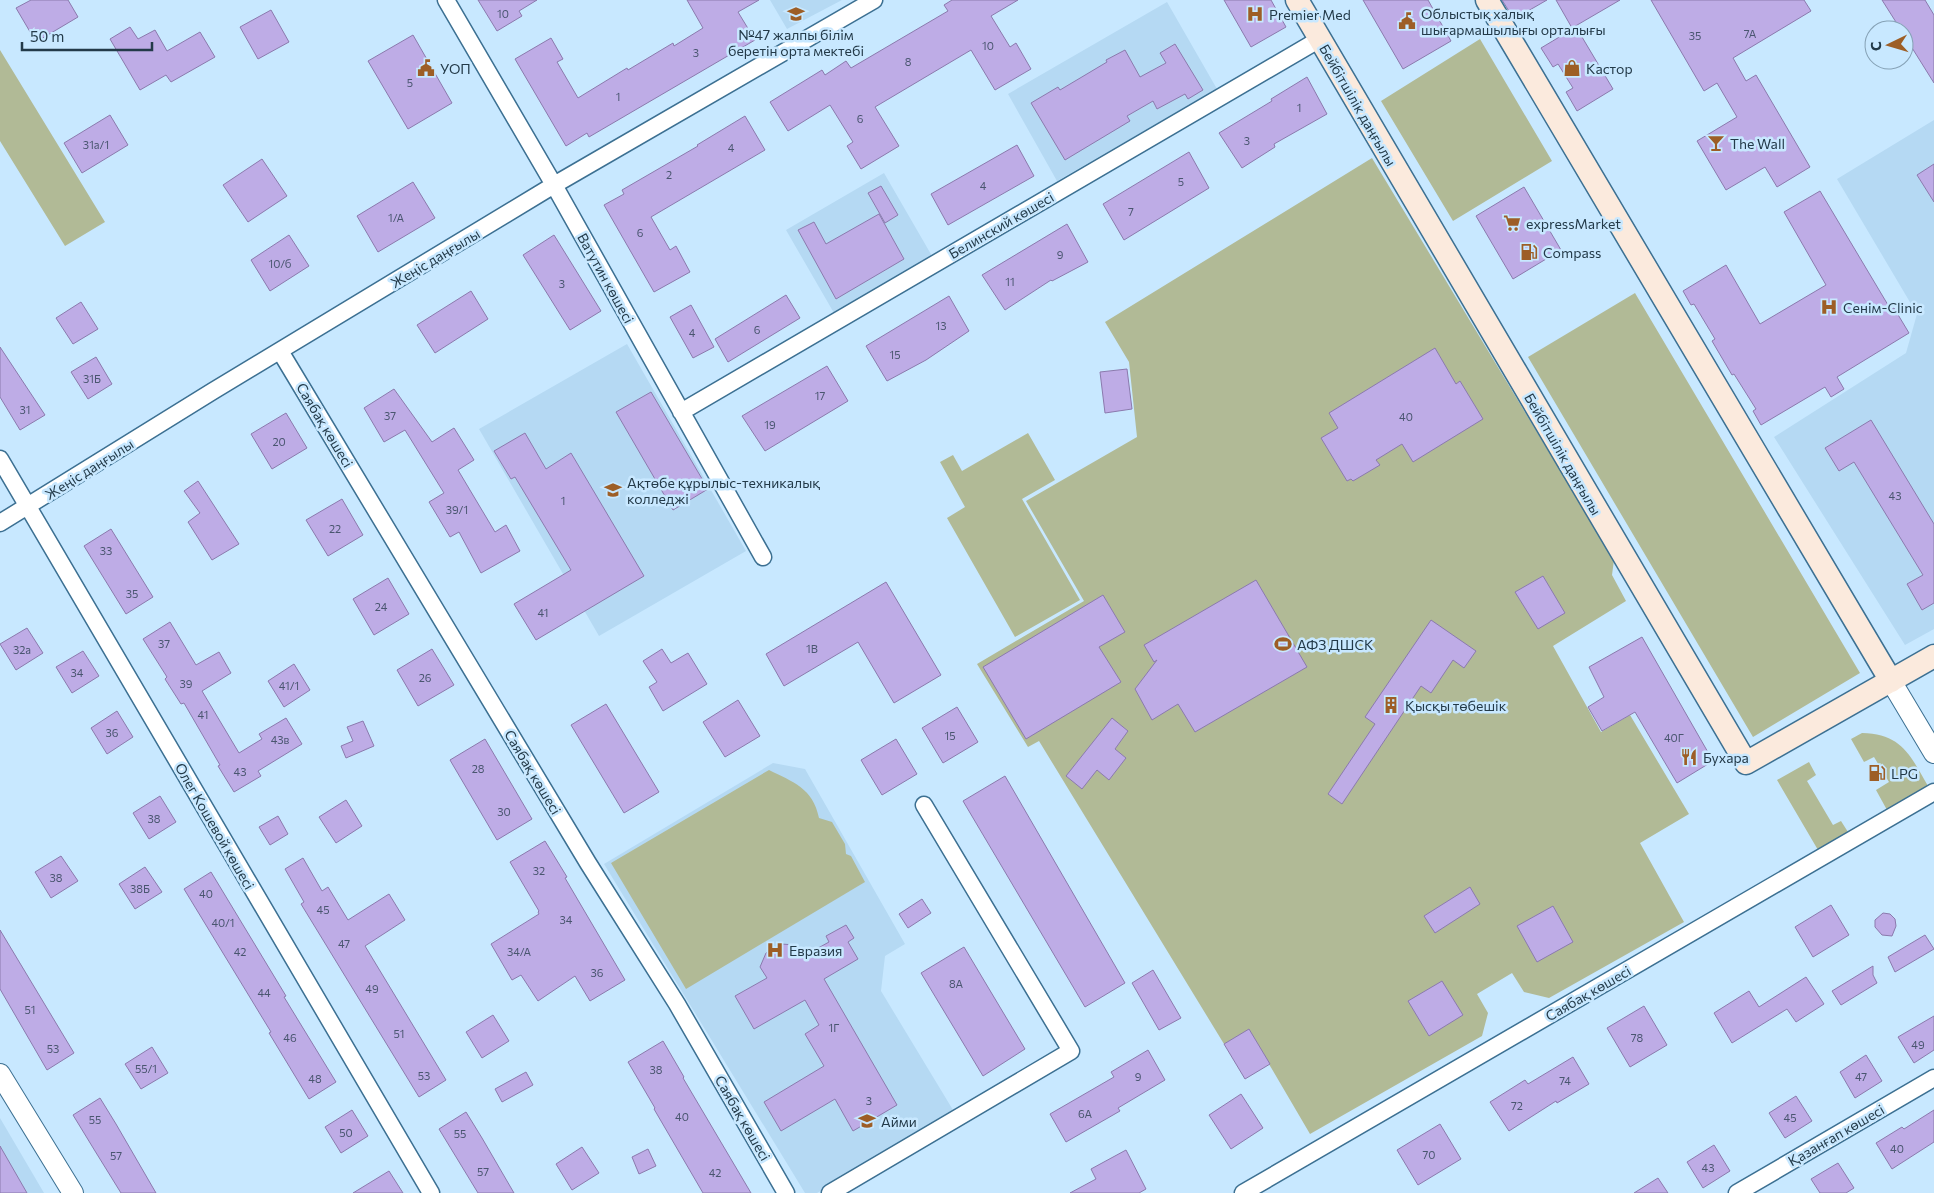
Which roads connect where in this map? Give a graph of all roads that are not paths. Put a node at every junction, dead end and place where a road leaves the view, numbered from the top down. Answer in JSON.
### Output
{"nodes":[{"id":1,"x":446,"y":0,"type":"edge"},
{"id":2,"x":874,"y":0,"type":"edge"},
{"id":3,"x":1297,"y":0,"type":"edge"},
{"id":4,"x":1487,"y":0,"type":"edge"},
{"id":5,"x":1320,"y":39,"type":"junction"},
{"id":6,"x":554,"y":186,"type":"junction"},
{"id":7,"x":280,"y":351,"type":"junction"},
{"id":8,"x":681,"y":412,"type":"junction"},
{"id":9,"x":0,"y":459,"type":"edge"},
{"id":10,"x":28,"y":506,"type":"junction"},
{"id":11,"x":0,"y":523,"type":"edge"},
{"id":12,"x":763,"y":557,"type":"dead end"},
{"id":13,"x":1934,"y":656,"type":"edge"},
{"id":14,"x":1891,"y":681,"type":"junction"},
{"id":15,"x":1934,"y":753,"type":"edge"},
{"id":16,"x":1934,"y":792,"type":"edge"},
{"id":17,"x":924,"y":805,"type":"dead end"},
{"id":18,"x":0,"y":1074,"type":"edge"},
{"id":19,"x":1934,"y":1078,"type":"edge"},
{"id":20,"x":73,"y":1193,"type":"edge"},
{"id":21,"x":431,"y":1193,"type":"edge"},
{"id":22,"x":786,"y":1193,"type":"edge"},
{"id":23,"x":830,"y":1193,"type":"edge"},
{"id":24,"x":1243,"y":1193,"type":"edge"},
{"id":25,"x":1737,"y":1193,"type":"edge"}],
"edges":[{"from":1,"to":6,"type":"street","name":"Ватутин көшесі"},
{"from":2,"to":6,"type":"street","name":"Жеңіс даңғылы"},
{"from":3,"to":5,"type":"main road","name":"Бейбітшілік даңғылы"},
{"from":4,"to":14,"type":"main road"},
{"from":5,"to":8,"type":"street","name":"Белинский көшесі"},
{"from":5,"to":14,"type":"main road","name":"Бейбітшілік даңғылы"},
{"from":6,"to":7,"type":"street","name":"Жеңіс даңғылы"},
{"from":6,"to":8,"type":"street","name":"Ватутин көшесі"},
{"from":7,"to":10,"type":"street","name":"Жеңіс даңғылы"},
{"from":7,"to":22,"type":"street","name":"Саябақ көшесі"},
{"from":8,"to":12,"type":"street","name":"Ватутин көшесі"},
{"from":9,"to":10,"type":"street","name":"Олег Кошевой көшесі"},
{"from":10,"to":11,"type":"street","name":"Жеңіс даңғылы"},
{"from":10,"to":21,"type":"street","name":"Олег Кошевой көшесі"},
{"from":13,"to":14,"type":"main road"},
{"from":14,"to":15,"type":"street"},
{"from":16,"to":24,"type":"street","name":"Саябақ көшесі"},
{"from":17,"to":23,"type":"street"},
{"from":18,"to":20,"type":"street"},
{"from":19,"to":25,"type":"street","name":"Қазанғап көшесі"}]}
